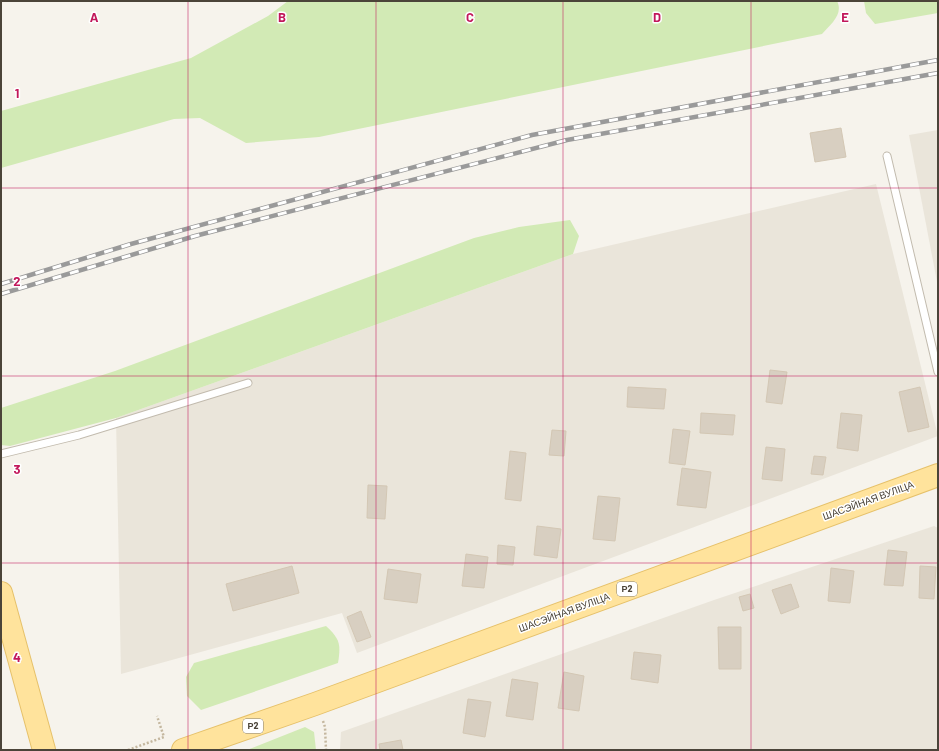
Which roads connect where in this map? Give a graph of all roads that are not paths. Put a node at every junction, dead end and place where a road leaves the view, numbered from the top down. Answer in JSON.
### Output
{"nodes":[{"id":1,"x":888,"y":156,"type":"dead end"},
{"id":2,"x":938,"y":372,"type":"edge"},
{"id":3,"x":248,"y":382,"type":"dead end"},
{"id":4,"x":1,"y":454,"type":"edge"},
{"id":5,"x":938,"y":475,"type":"edge"},
{"id":6,"x":1,"y":593,"type":"edge"},
{"id":7,"x":35,"y":718,"type":"junction"},
{"id":8,"x":186,"y":749,"type":"edge"},
{"id":9,"x":29,"y":750,"type":"edge"},
{"id":10,"x":44,"y":750,"type":"edge"}],
"edges":[{"from":1,"to":2,"type":"lane"},
{"from":3,"to":4,"type":"lane"},
{"from":5,"to":8,"type":"main road","name":"ШАСЭЙНАЯ ВУЛІЦА","number":"Р2"},
{"from":6,"to":7,"type":"main road"},
{"from":7,"to":9,"type":"main road"},
{"from":7,"to":10,"type":"main road"}]}
